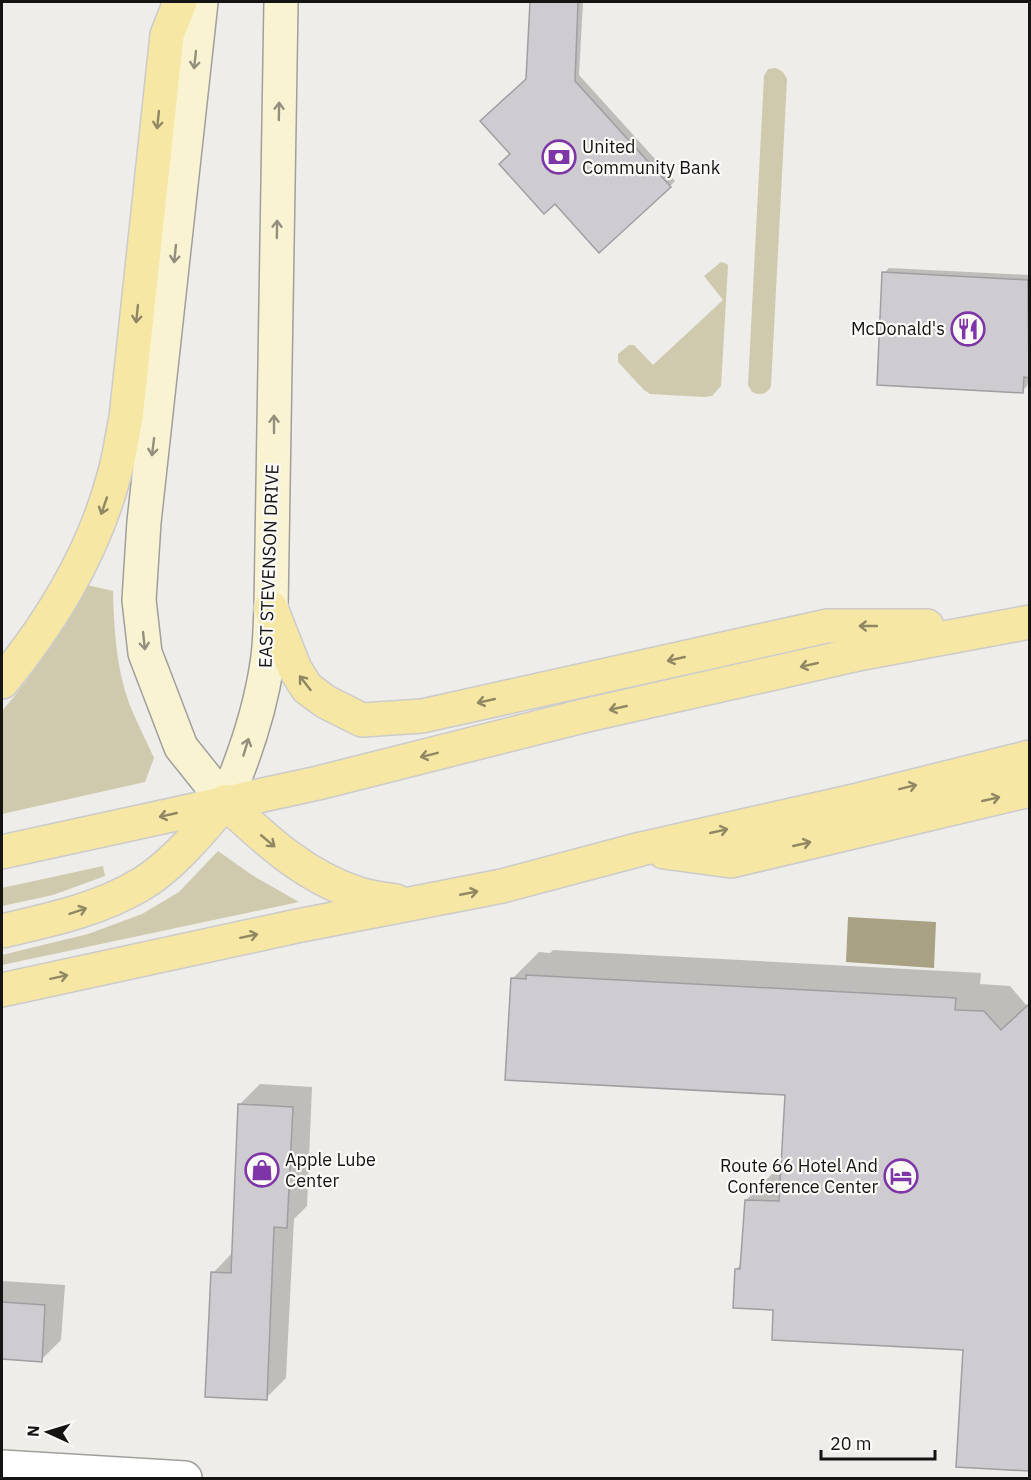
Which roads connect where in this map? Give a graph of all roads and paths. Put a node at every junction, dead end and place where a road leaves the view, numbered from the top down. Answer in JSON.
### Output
{"nodes":[{"id":1,"x":180,"y":2,"type":"edge"},
{"id":2,"x":201,"y":2,"type":"edge"},
{"id":3,"x":281,"y":2,"type":"edge"},
{"id":4,"x":271,"y":608,"type":"junction"},
{"id":5,"x":1020,"y":624,"type":"edge"},
{"id":6,"x":2,"y":682,"type":"edge"},
{"id":7,"x":1029,"y":757,"type":"edge"},
{"id":8,"x":1029,"y":790,"type":"edge"},
{"id":9,"x":225,"y":802,"type":"junction"},
{"id":10,"x":641,"y":849,"type":"junction"},
{"id":11,"x":2,"y":852,"type":"edge"},
{"id":12,"x":412,"y":904,"type":"junction"},
{"id":13,"x":2,"y":931,"type":"edge"},
{"id":14,"x":2,"y":990,"type":"edge"},
{"id":15,"x":2,"y":1467,"type":"edge"},
{"id":16,"x":134,"y":1477,"type":"edge"},
{"id":17,"x":185,"y":1479,"type":"edge"}],
"edges":[{"from":1,"to":6,"type":"main road","one_way":true},
{"from":2,"to":9,"type":"main road","one_way":true},
{"from":4,"to":3,"type":"main road","name":"EAST STEVENSON DRIVE","one_way":true},
{"from":5,"to":4,"type":"main road","one_way":true},
{"from":9,"to":4,"type":"main road","name":"EAST STEVENSON DRIVE","one_way":true},
{"from":5,"to":9,"type":"main road","one_way":true},
{"from":10,"to":7,"type":"main road","one_way":true},
{"from":10,"to":8,"type":"main road","one_way":true},
{"from":9,"to":11,"type":"main road","one_way":true},
{"from":9,"to":12,"type":"main road","one_way":true},
{"from":13,"to":9,"type":"main road","one_way":true},
{"from":12,"to":10,"type":"main road","one_way":true},
{"from":14,"to":12,"type":"main road","one_way":true},
{"from":15,"to":16,"type":"street"},
{"from":16,"to":17,"type":"street"}]}
